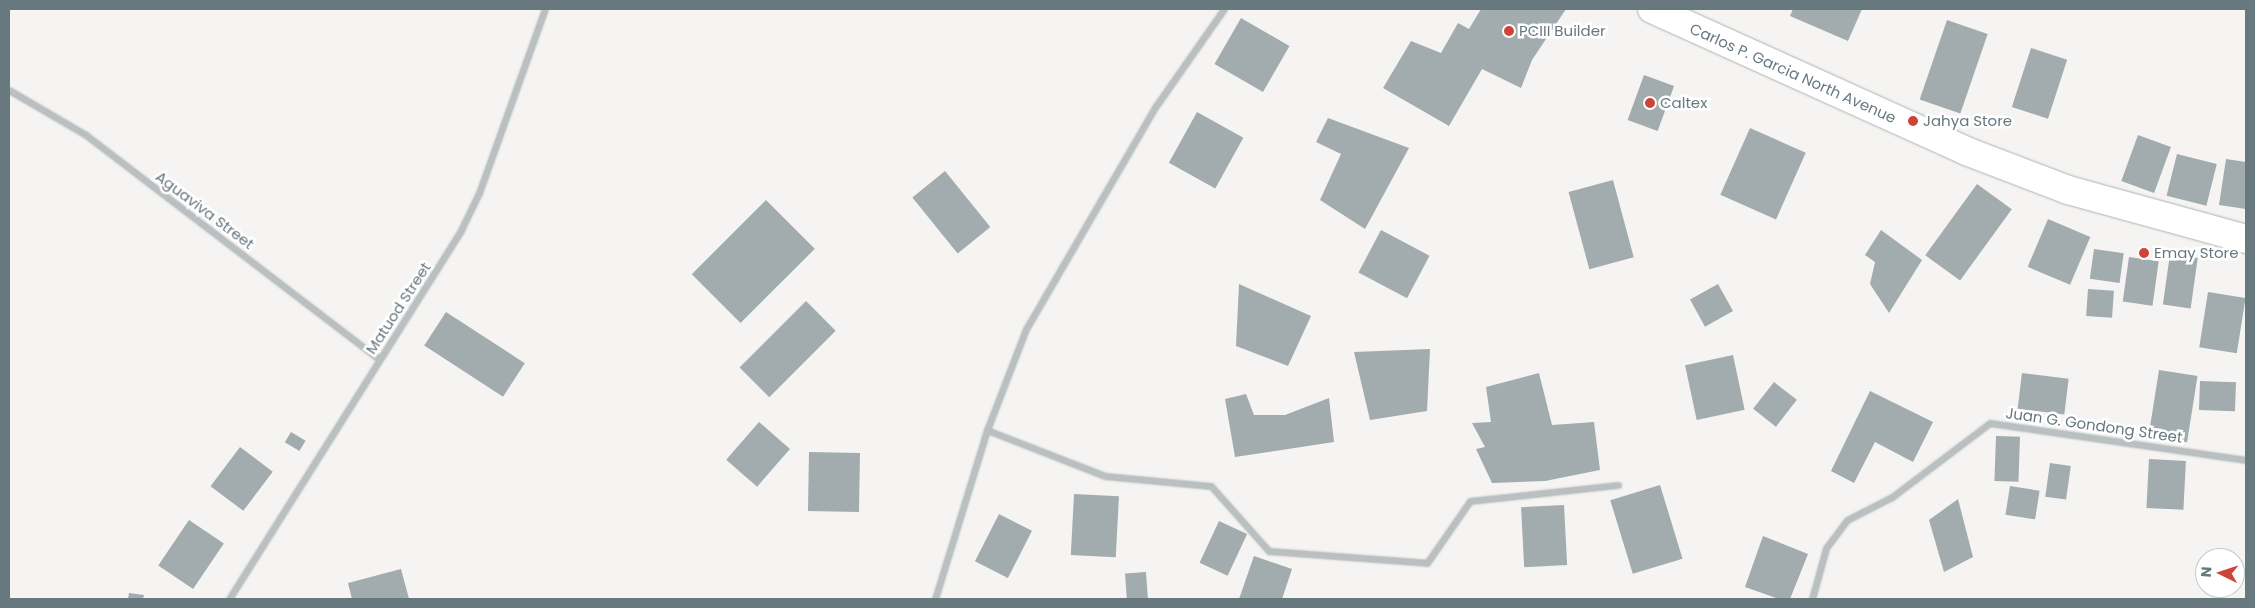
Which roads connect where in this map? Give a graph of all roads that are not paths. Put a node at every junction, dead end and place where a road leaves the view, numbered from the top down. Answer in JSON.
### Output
{"nodes":[{"id":1,"x":545,"y":9,"type":"edge"},
{"id":2,"x":1224,"y":9,"type":"edge"},
{"id":3,"x":1652,"y":9,"type":"edge"},
{"id":4,"x":9,"y":90,"type":"edge"},
{"id":5,"x":2246,"y":239,"type":"edge"},
{"id":6,"x":379,"y":359,"type":"junction"},
{"id":7,"x":988,"y":430,"type":"junction"},
{"id":8,"x":2246,"y":460,"type":"edge"},
{"id":9,"x":1618,"y":485,"type":"dead end"},
{"id":10,"x":229,"y":599,"type":"edge"},
{"id":11,"x":934,"y":599,"type":"edge"},
{"id":12,"x":1812,"y":599,"type":"edge"}],
"edges":[{"from":1,"to":6,"type":"street","name":"Matuod Street"},
{"from":2,"to":7,"type":"street"},
{"from":3,"to":5,"type":"main road","name":"Carlos P. Garcia North Avenue"},
{"from":4,"to":6,"type":"street","name":"Aguaviva Street"},
{"from":6,"to":10,"type":"street","name":"Matuod Street"},
{"from":7,"to":9,"type":"street"},
{"from":7,"to":11,"type":"street"},
{"from":8,"to":12,"type":"street","name":"Juan G. Gondong Street"}]}
